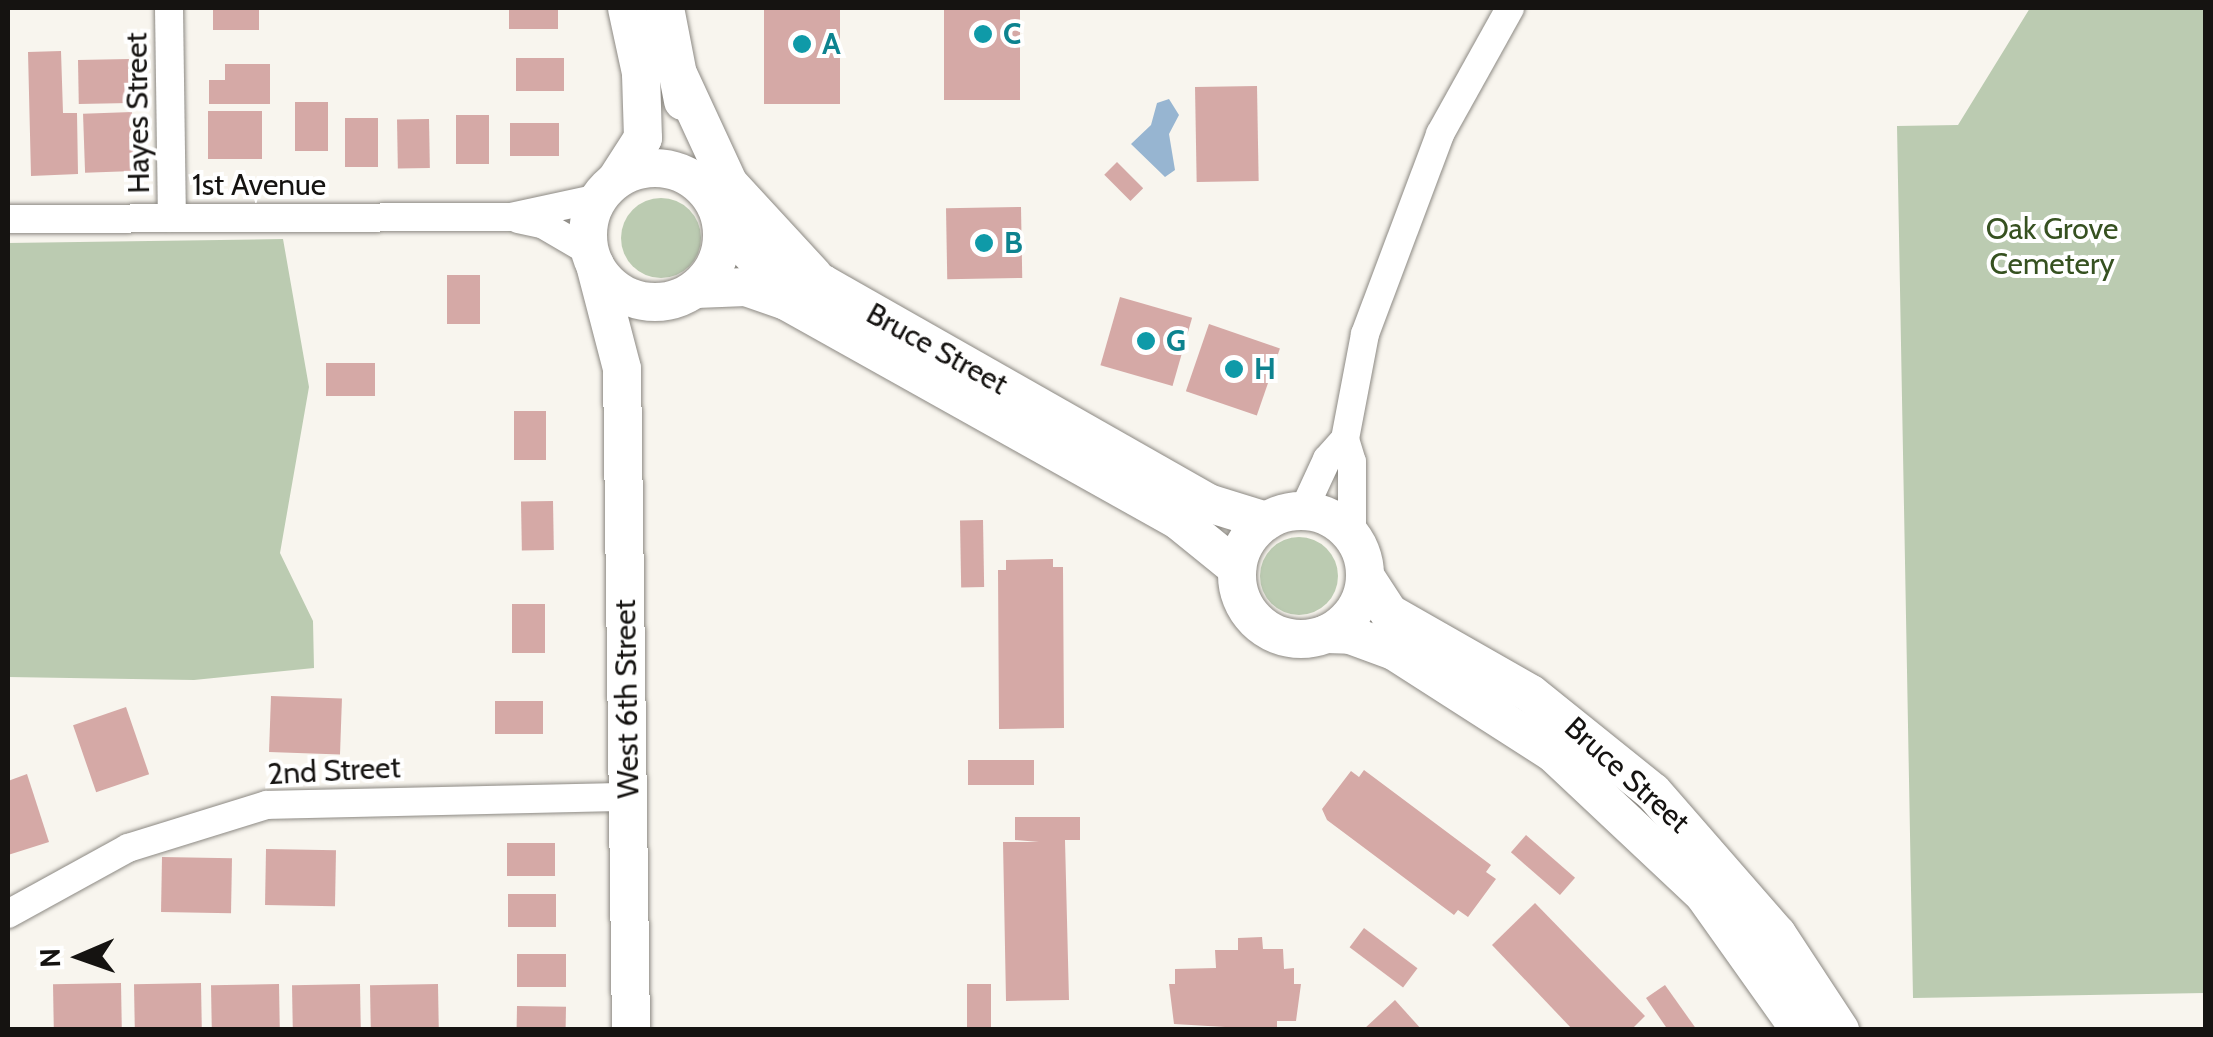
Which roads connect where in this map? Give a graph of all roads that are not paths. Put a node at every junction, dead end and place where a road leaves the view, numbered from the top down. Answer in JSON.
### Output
{"nodes":[{"id":1,"x":169,"y":8,"type":"edge"},
{"id":2,"x":628,"y":8,"type":"edge"},
{"id":3,"x":665,"y":8,"type":"edge"},
{"id":4,"x":1510,"y":8,"type":"edge"},
{"id":5,"x":679,"y":76,"type":"junction"},
{"id":6,"x":608,"y":189,"type":"junction"},
{"id":7,"x":715,"y":209,"type":"junction"},
{"id":8,"x":511,"y":217,"type":"junction"},
{"id":9,"x":172,"y":218,"type":"junction"},
{"id":10,"x":8,"y":219,"type":"edge"},
{"id":11,"x":592,"y":258,"type":"junction"},
{"id":12,"x":823,"y":284,"type":"junction"},
{"id":13,"x":679,"y":296,"type":"junction"},
{"id":14,"x":622,"y":369,"type":"junction"},
{"id":15,"x":1345,"y":439,"type":"junction"},
{"id":16,"x":1303,"y":511,"type":"junction"},
{"id":17,"x":1266,"y":521,"type":"junction"},
{"id":18,"x":1352,"y":537,"type":"junction"},
{"id":19,"x":1237,"y":568,"type":"junction"},
{"id":20,"x":1365,"y":576,"type":"junction"},
{"id":21,"x":1326,"y":634,"type":"junction"},
{"id":22,"x":628,"y":797,"type":"junction"},
{"id":23,"x":8,"y":914,"type":"edge"},
{"id":24,"x":1803,"y":1026,"type":"edge"},
{"id":25,"x":631,"y":1030,"type":"edge"},
{"id":26,"x":1840,"y":1030,"type":"edge"}],
"edges":[{"from":1,"to":9,"type":"street","name":"Hayes Street"},
{"from":2,"to":6,"type":"street"},
{"from":3,"to":5,"type":"street"},
{"from":4,"to":15,"type":"street"},
{"from":5,"to":7,"type":"street"},
{"from":5,"to":12,"type":"street"},
{"from":6,"to":7,"type":"street"},
{"from":6,"to":8,"type":"street","name":"1st Avenue"},
{"from":6,"to":11,"type":"street"},
{"from":7,"to":12,"type":"street","name":"Bruce Street"},
{"from":7,"to":13,"type":"street"},
{"from":8,"to":9,"type":"street","name":"1st Avenue"},
{"from":8,"to":11,"type":"street","name":"1st Avenue"},
{"from":9,"to":10,"type":"street","name":"1st Avenue"},
{"from":11,"to":13,"type":"street"},
{"from":11,"to":14,"type":"street","name":"West 6th Street"},
{"from":12,"to":17,"type":"street","name":"Bruce Street"},
{"from":13,"to":14,"type":"street"},
{"from":13,"to":19,"type":"street","name":"Bruce Street"},
{"from":14,"to":22,"type":"street","name":"West 6th Street"},
{"from":15,"to":16,"type":"street"},
{"from":15,"to":18,"type":"street"},
{"from":16,"to":17,"type":"street"},
{"from":16,"to":18,"type":"street"},
{"from":17,"to":19,"type":"street"},
{"from":18,"to":20,"type":"street"},
{"from":19,"to":21,"type":"street"},
{"from":20,"to":21,"type":"street"},
{"from":20,"to":26,"type":"street","name":"Bruce Street"},
{"from":21,"to":24,"type":"street","name":"Bruce Street"},
{"from":22,"to":23,"type":"street","name":"2nd Street"},
{"from":22,"to":25,"type":"street","name":"West 6th Street"}]}
